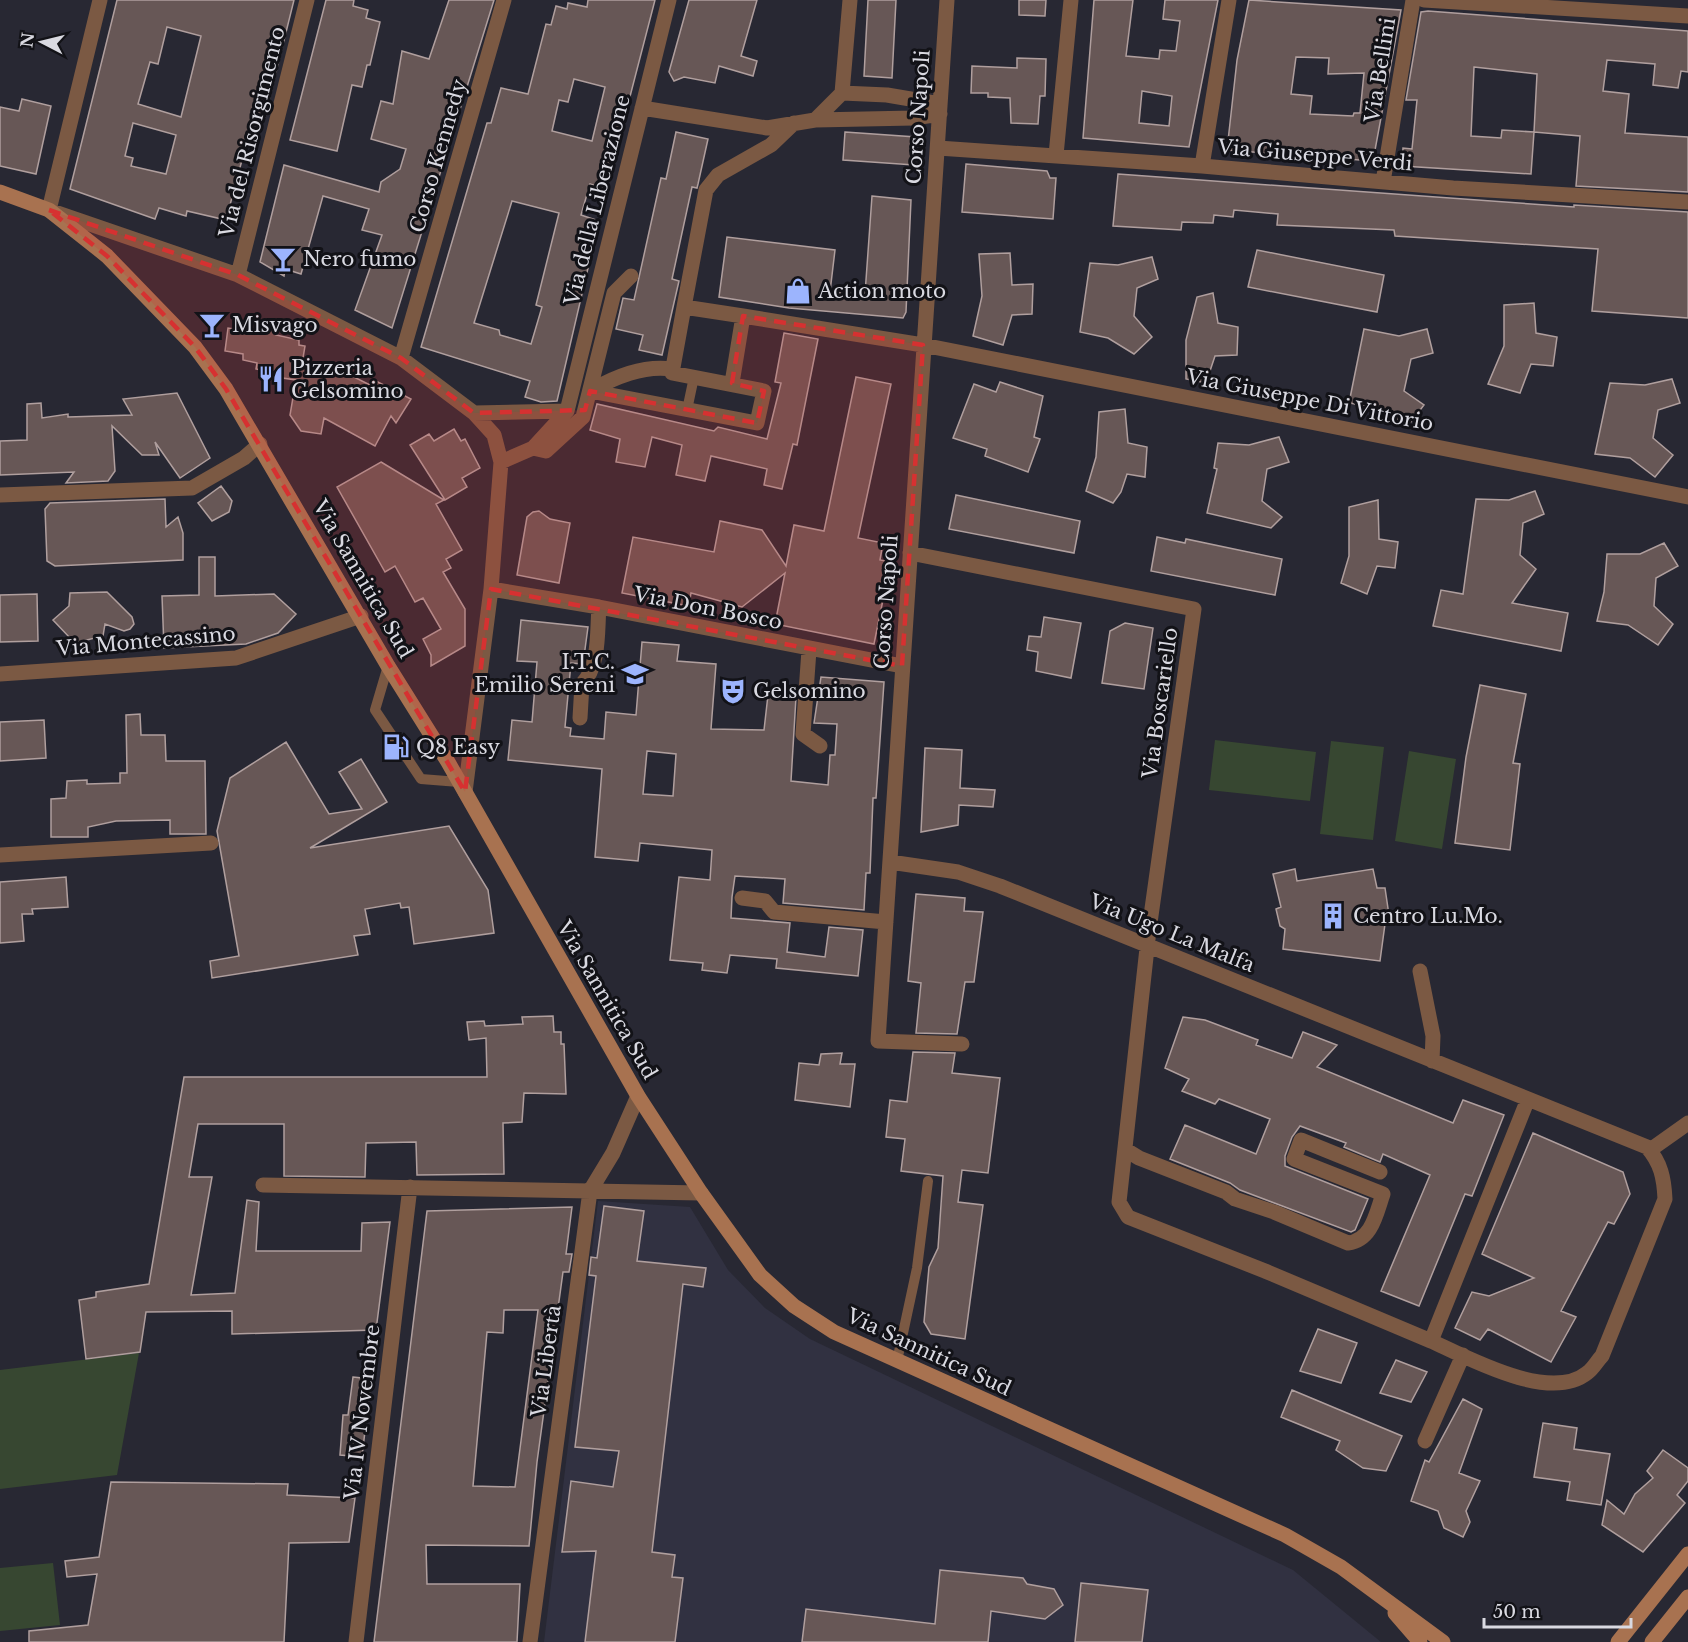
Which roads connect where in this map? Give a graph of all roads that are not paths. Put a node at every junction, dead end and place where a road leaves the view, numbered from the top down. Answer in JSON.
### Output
{"nodes":[{"id":1,"x":100,"y":0,"type":"edge"},
{"id":2,"x":307,"y":0,"type":"edge"},
{"id":3,"x":504,"y":0,"type":"edge"},
{"id":4,"x":669,"y":0,"type":"edge"},
{"id":5,"x":850,"y":0,"type":"edge"},
{"id":6,"x":947,"y":0,"type":"edge"},
{"id":7,"x":1071,"y":0,"type":"edge"},
{"id":8,"x":1229,"y":0,"type":"edge"},
{"id":9,"x":1413,"y":0,"type":"edge"},
{"id":10,"x":1424,"y":0,"type":"edge"},
{"id":11,"x":1688,"y":16,"type":"edge"},
{"id":12,"x":842,"y":93,"type":"junction"},
{"id":13,"x":642,"y":108,"type":"junction"},
{"id":14,"x":940,"y":109,"type":"junction"},
{"id":15,"x":815,"y":120,"type":"junction"},
{"id":16,"x":794,"y":123,"type":"junction"},
{"id":17,"x":938,"y":148,"type":"junction"},
{"id":18,"x":1056,"y":154,"type":"junction"},
{"id":19,"x":1202,"y":166,"type":"junction"},
{"id":20,"x":1383,"y":182,"type":"junction"},
{"id":21,"x":0,"y":192,"type":"edge"},
{"id":22,"x":1688,"y":202,"type":"edge"},
{"id":23,"x":49,"y":210,"type":"junction"},
{"id":24,"x":238,"y":274,"type":"junction"},
{"id":25,"x":631,"y":276,"type":"dead end"},
{"id":26,"x":684,"y":307,"type":"junction"},
{"id":27,"x":743,"y":316,"type":"junction"},
{"id":28,"x":923,"y":345,"type":"junction"},
{"id":29,"x":401,"y":358,"type":"junction"},
{"id":30,"x":672,"y":369,"type":"junction"},
{"id":31,"x":694,"y":377,"type":"junction"},
{"id":32,"x":732,"y":383,"type":"junction"},
{"id":33,"x":590,"y":391,"type":"junction"},
{"id":34,"x":687,"y":410,"type":"junction"},
{"id":35,"x":567,"y":411,"type":"junction"},
{"id":36,"x":474,"y":412,"type":"junction"},
{"id":37,"x":260,"y":444,"type":"junction"},
{"id":38,"x":533,"y":448,"type":"junction"},
{"id":39,"x":501,"y":462,"type":"junction"},
{"id":40,"x":0,"y":495,"type":"edge"},
{"id":41,"x":1688,"y":497,"type":"edge"},
{"id":42,"x":910,"y":553,"type":"junction"},
{"id":43,"x":490,"y":589,"type":"junction"},
{"id":44,"x":599,"y":607,"type":"junction"},
{"id":45,"x":361,"y":616,"type":"junction"},
{"id":46,"x":809,"y":650,"type":"junction"},
{"id":47,"x":388,"y":666,"type":"junction"},
{"id":48,"x":902,"y":666,"type":"junction"},
{"id":49,"x":0,"y":674,"type":"edge"},
{"id":50,"x":580,"y":718,"type":"dead end"},
{"id":51,"x":820,"y":746,"type":"dead end"},
{"id":52,"x":462,"y":787,"type":"junction"},
{"id":53,"x":211,"y":843,"type":"dead end"},
{"id":54,"x":0,"y":855,"type":"edge"},
{"id":55,"x":890,"y":862,"type":"junction"},
{"id":56,"x":742,"y":898,"type":"dead end"},
{"id":57,"x":886,"y":922,"type":"junction"},
{"id":58,"x":1148,"y":947,"type":"junction"},
{"id":59,"x":1420,"y":971,"type":"dead end"},
{"id":60,"x":962,"y":1044,"type":"dead end"},
{"id":61,"x":1432,"y":1061,"type":"junction"},
{"id":62,"x":638,"y":1096,"type":"junction"},
{"id":63,"x":1528,"y":1099,"type":"junction"},
{"id":64,"x":1688,"y":1124,"type":"edge"},
{"id":65,"x":1126,"y":1149,"type":"junction"},
{"id":66,"x":1650,"y":1150,"type":"junction"},
{"id":67,"x":1380,"y":1172,"type":"dead end"},
{"id":68,"x":928,"y":1181,"type":"dead end"},
{"id":69,"x":263,"y":1185,"type":"dead end"},
{"id":70,"x":410,"y":1187,"type":"junction"},
{"id":71,"x":590,"y":1191,"type":"junction"},
{"id":72,"x":701,"y":1193,"type":"junction"},
{"id":73,"x":1431,"y":1341,"type":"junction"},
{"id":74,"x":1463,"y":1355,"type":"junction"},
{"id":75,"x":897,"y":1361,"type":"junction"},
{"id":76,"x":1425,"y":1441,"type":"dead end"},
{"id":77,"x":1688,"y":1554,"type":"edge"},
{"id":78,"x":1688,"y":1597,"type":"edge"},
{"id":79,"x":1385,"y":1602,"type":"junction"},
{"id":80,"x":356,"y":1642,"type":"edge"},
{"id":81,"x":530,"y":1642,"type":"edge"},
{"id":82,"x":1420,"y":1642,"type":"edge"},
{"id":83,"x":1443,"y":1642,"type":"edge"},
{"id":84,"x":1618,"y":1642,"type":"edge"},
{"id":85,"x":1652,"y":1642,"type":"edge"}],
"edges":[{"from":1,"to":23,"type":"street"},
{"from":2,"to":24,"type":"street","name":"Via del Risorgimento"},
{"from":3,"to":29,"type":"street","name":"Corso Kennedy"},
{"from":4,"to":13,"type":"street","name":"Via della Liberazione"},
{"from":5,"to":12,"type":"street"},
{"from":6,"to":14,"type":"street","name":"Corso Napoli"},
{"from":7,"to":18,"type":"street"},
{"from":8,"to":19,"type":"street"},
{"from":9,"to":20,"type":"street","name":"Via Bellini"},
{"from":10,"to":11,"type":"street"},
{"from":12,"to":14,"type":"street"},
{"from":12,"to":15,"type":"street"},
{"from":13,"to":16,"type":"street"},
{"from":13,"to":35,"type":"street","name":"Via della Liberazione"},
{"from":14,"to":15,"type":"street"},
{"from":14,"to":17,"type":"street","name":"Corso Napoli"},
{"from":15,"to":16,"type":"street"},
{"from":16,"to":26,"type":"street"},
{"from":17,"to":18,"type":"street","name":"Via Giuseppe Verdi"},
{"from":17,"to":28,"type":"street","name":"Corso Napoli"},
{"from":18,"to":19,"type":"street","name":"Via Giuseppe Verdi"},
{"from":19,"to":20,"type":"street","name":"Via Giuseppe Verdi"},
{"from":20,"to":22,"type":"street","name":"Via Giuseppe Verdi"},
{"from":21,"to":23,"type":"main road","name":"Via Sannitica Sud"},
{"from":23,"to":24,"type":"street"},
{"from":23,"to":37,"type":"main road","name":"Via Sannitica Sud"},
{"from":24,"to":29,"type":"street"},
{"from":25,"to":33,"type":"street","name":"Via della Liberazione"},
{"from":26,"to":27,"type":"street"},
{"from":26,"to":30,"type":"street"},
{"from":27,"to":28,"type":"street"},
{"from":27,"to":32,"type":"street"},
{"from":28,"to":41,"type":"street","name":"Via Giuseppe Di Vittorio"},
{"from":28,"to":42,"type":"street","name":"Corso Napoli"},
{"from":29,"to":36,"type":"street"},
{"from":30,"to":31,"type":"street"},
{"from":30,"to":33,"type":"street"},
{"from":31,"to":32,"type":"street"},
{"from":31,"to":34,"type":"lane"},
{"from":32,"to":34,"type":"street"},
{"from":33,"to":34,"type":"street"},
{"from":33,"to":38,"type":"street","name":"Via della Liberazione"},
{"from":35,"to":36,"type":"street"},
{"from":35,"to":38,"type":"street","name":"Via della Liberazione"},
{"from":36,"to":39,"type":"street"},
{"from":37,"to":40,"type":"street"},
{"from":37,"to":45,"type":"main road","name":"Via Sannitica Sud"},
{"from":38,"to":39,"type":"street","name":"Via della Liberazione"},
{"from":39,"to":43,"type":"street"},
{"from":42,"to":48,"type":"street","name":"Corso Napoli"},
{"from":42,"to":58,"type":"street","name":"Via Boscariello"},
{"from":43,"to":44,"type":"street","name":"Via Don Bosco"},
{"from":43,"to":52,"type":"street"},
{"from":44,"to":46,"type":"street","name":"Via Don Bosco"},
{"from":44,"to":50,"type":"street"},
{"from":45,"to":47,"type":"main road","name":"Via Sannitica Sud"},
{"from":45,"to":49,"type":"street","name":"Via Montecassino"},
{"from":46,"to":48,"type":"street","name":"Via Don Bosco"},
{"from":46,"to":51,"type":"street"},
{"from":47,"to":52,"type":"main road","name":"Via Sannitica Sud"},
{"from":47,"to":52,"type":"lane"},
{"from":48,"to":55,"type":"street","name":"Corso Napoli"},
{"from":52,"to":62,"type":"main road","name":"Via Sannitica Sud"},
{"from":53,"to":54,"type":"street"},
{"from":55,"to":57,"type":"street","name":"Corso Napoli"},
{"from":55,"to":58,"type":"street","name":"Via Ugo La Malfa"},
{"from":56,"to":57,"type":"street"},
{"from":57,"to":60,"type":"street","name":"Corso Napoli"},
{"from":58,"to":61,"type":"street","name":"Via Ugo La Malfa"},
{"from":58,"to":65,"type":"street"},
{"from":59,"to":61,"type":"street"},
{"from":61,"to":63,"type":"street","name":"Via Ugo La Malfa"},
{"from":62,"to":71,"type":"street","name":"Via Libertà"},
{"from":62,"to":72,"type":"main road","name":"Via Sannitica Sud"},
{"from":63,"to":66,"type":"street","name":"Via Ugo La Malfa"},
{"from":63,"to":73,"type":"street"},
{"from":64,"to":66,"type":"street"},
{"from":65,"to":67,"type":"street"},
{"from":65,"to":73,"type":"street"},
{"from":66,"to":74,"type":"street"},
{"from":68,"to":75,"type":"lane"},
{"from":69,"to":70,"type":"street"},
{"from":70,"to":71,"type":"street"},
{"from":70,"to":80,"type":"street","name":"Via IV Novembre"},
{"from":71,"to":72,"type":"street"},
{"from":71,"to":81,"type":"street","name":"Via Libertà"},
{"from":72,"to":75,"type":"main road","name":"Via Sannitica Sud"},
{"from":73,"to":74,"type":"street"},
{"from":74,"to":76,"type":"street"},
{"from":75,"to":79,"type":"main road","name":"Via Sannitica Sud"},
{"from":77,"to":84,"type":"main road"},
{"from":78,"to":85,"type":"main road"},
{"from":79,"to":82,"type":"main road","name":"Via Sannitica Sud"},
{"from":79,"to":83,"type":"main road","name":"Via Sannitica Sud"}]}
